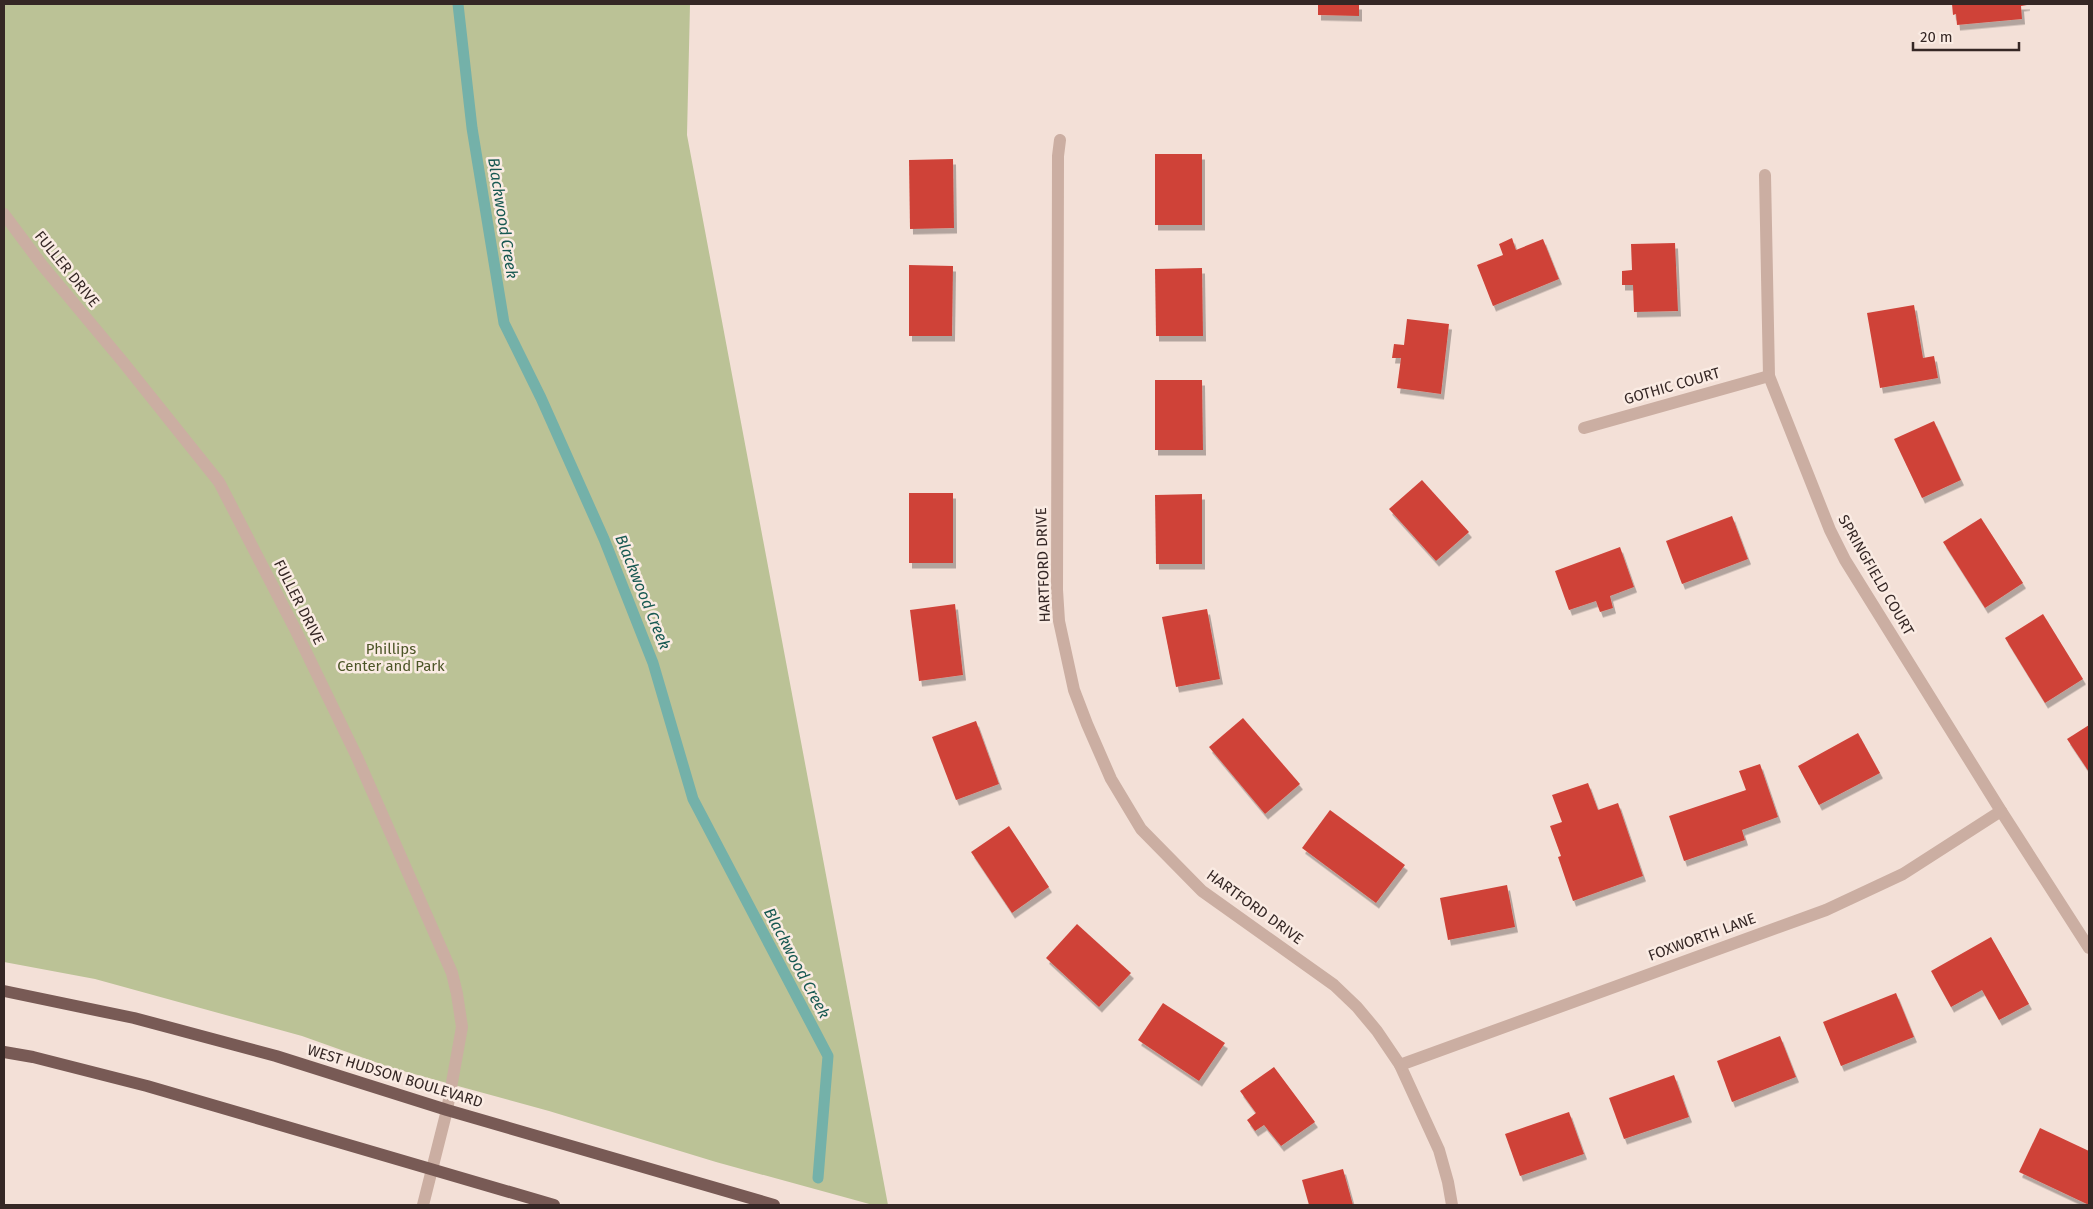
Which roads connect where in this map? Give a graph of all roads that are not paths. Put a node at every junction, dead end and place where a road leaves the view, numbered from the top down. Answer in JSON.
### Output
{"nodes":[{"id":1,"x":1060,"y":140,"type":"dead end"},
{"id":2,"x":1765,"y":175,"type":"dead end"},
{"id":3,"x":4,"y":214,"type":"edge"},
{"id":4,"x":1769,"y":376,"type":"junction"},
{"id":5,"x":1584,"y":428,"type":"dead end"},
{"id":6,"x":2001,"y":811,"type":"junction"},
{"id":7,"x":2089,"y":948,"type":"edge"},
{"id":8,"x":4,"y":991,"type":"edge"},
{"id":9,"x":4,"y":1052,"type":"edge"},
{"id":10,"x":1400,"y":1065,"type":"junction"},
{"id":11,"x":447,"y":1110,"type":"junction"},
{"id":12,"x":431,"y":1169,"type":"junction"},
{"id":13,"x":423,"y":1205,"type":"edge"},
{"id":14,"x":554,"y":1205,"type":"edge"},
{"id":15,"x":774,"y":1205,"type":"edge"},
{"id":16,"x":1452,"y":1205,"type":"edge"}],
"edges":[{"from":1,"to":10,"type":"street","name":"HARTFORD DRIVE"},
{"from":2,"to":4,"type":"street","name":"SPRINGFIELD COURT"},
{"from":3,"to":11,"type":"street","name":"FULLER DRIVE"},
{"from":4,"to":5,"type":"street","name":"GOTHIC COURT"},
{"from":4,"to":6,"type":"street","name":"SPRINGFIELD COURT"},
{"from":6,"to":7,"type":"street","name":"SPRINGFIELD COURT"},
{"from":6,"to":10,"type":"street","name":"FOXWORTH LANE"},
{"from":8,"to":11,"type":"main road","name":"WEST HUDSON BOULEVARD"},
{"from":9,"to":12,"type":"main road"},
{"from":10,"to":16,"type":"street","name":"HARTFORD DRIVE"},
{"from":11,"to":12,"type":"street","name":"FULLER DRIVE"},
{"from":11,"to":15,"type":"main road","name":"WEST HUDSON BOULEVARD"},
{"from":12,"to":13,"type":"street","name":"FULLER DRIVE"},
{"from":12,"to":14,"type":"main road"}]}
